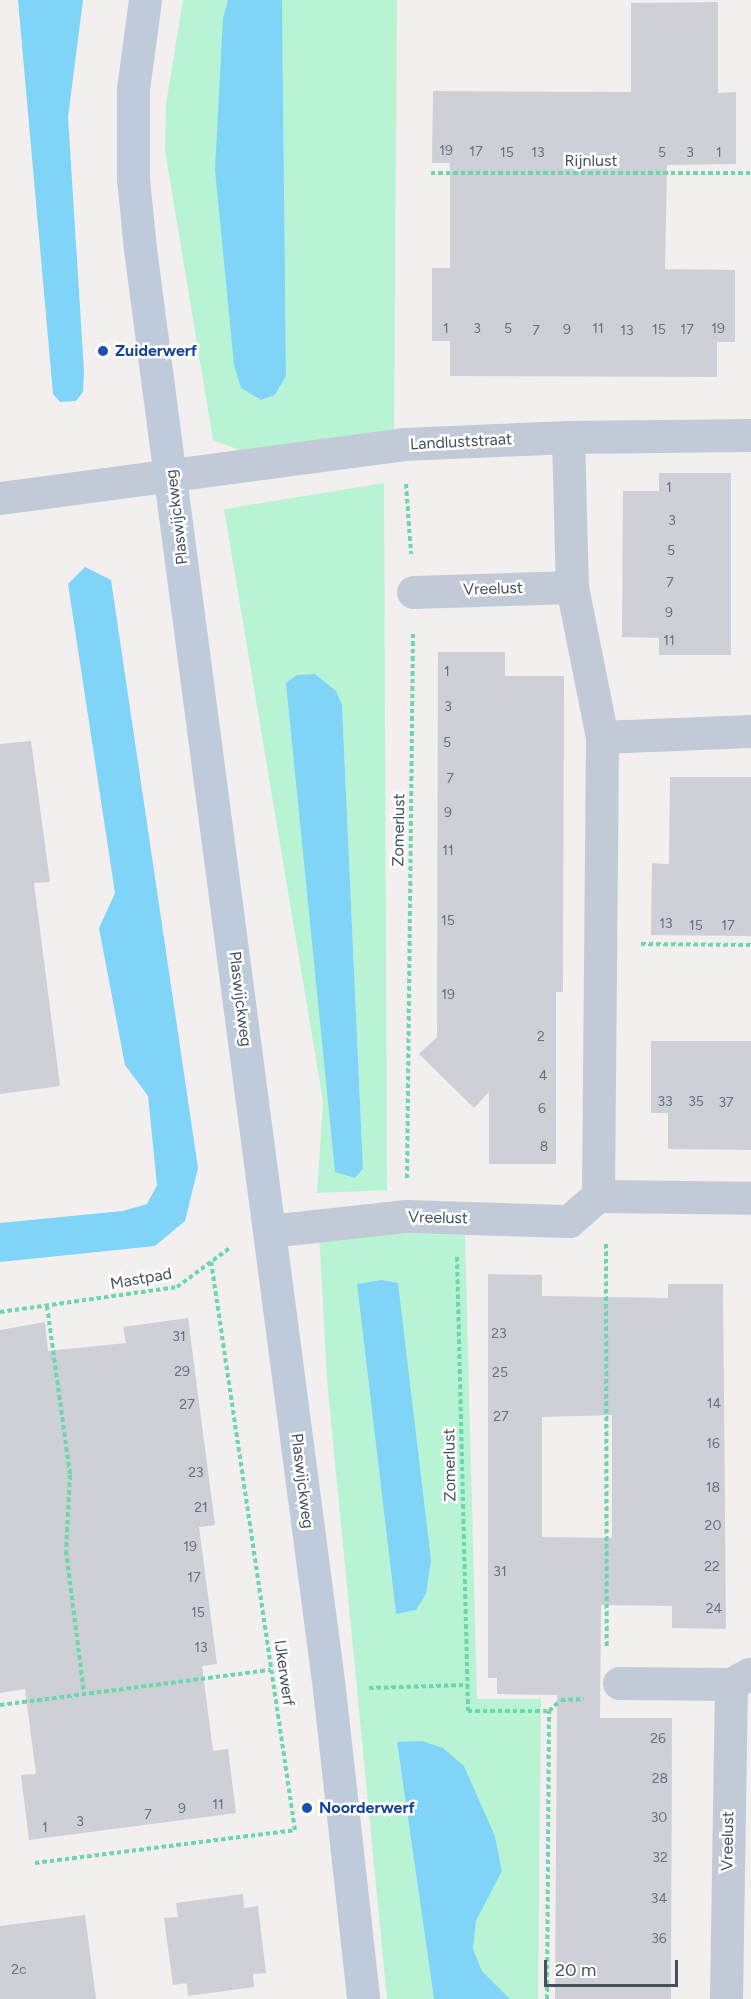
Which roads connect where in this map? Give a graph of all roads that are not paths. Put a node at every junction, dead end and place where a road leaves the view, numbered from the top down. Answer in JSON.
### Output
{"nodes":[{"id":1,"x":145,"y":0,"type":"edge"},
{"id":2,"x":751,"y":435,"type":"edge"},
{"id":3,"x":568,"y":436,"type":"junction"},
{"id":4,"x":172,"y":474,"type":"junction"},
{"id":5,"x":0,"y":498,"type":"edge"},
{"id":6,"x":572,"y":586,"type":"junction"},
{"id":7,"x":413,"y":592,"type":"road end"},
{"id":8,"x":751,"y":731,"type":"edge"},
{"id":9,"x":602,"y":737,"type":"junction"},
{"id":10,"x":602,"y":1196,"type":"junction"},
{"id":11,"x":751,"y":1198,"type":"edge"},
{"id":12,"x":270,"y":1231,"type":"junction"},
{"id":13,"x":741,"y":1678,"type":"edge"},
{"id":14,"x":619,"y":1683,"type":"road end"},
{"id":15,"x":363,"y":1999,"type":"edge"},
{"id":16,"x":726,"y":1999,"type":"edge"}],
"edges":[{"from":1,"to":4,"type":"street","name":"Plaswijckweg"},
{"from":2,"to":3,"type":"street","name":"Landluststraat"},
{"from":3,"to":4,"type":"street","name":"Landluststraat"},
{"from":3,"to":6,"type":"street"},
{"from":4,"to":5,"type":"street"},
{"from":4,"to":12,"type":"street","name":"Plaswijckweg"},
{"from":6,"to":7,"type":"street","name":"Vreelust"},
{"from":6,"to":9,"type":"street"},
{"from":8,"to":9,"type":"street"},
{"from":9,"to":10,"type":"street"},
{"from":10,"to":11,"type":"street"},
{"from":10,"to":12,"type":"street","name":"Vreelust"},
{"from":12,"to":15,"type":"street","name":"Plaswijckweg"},
{"from":13,"to":14,"type":"street","name":"Vreelust"},
{"from":13,"to":16,"type":"street","name":"Vreelust"}]}
